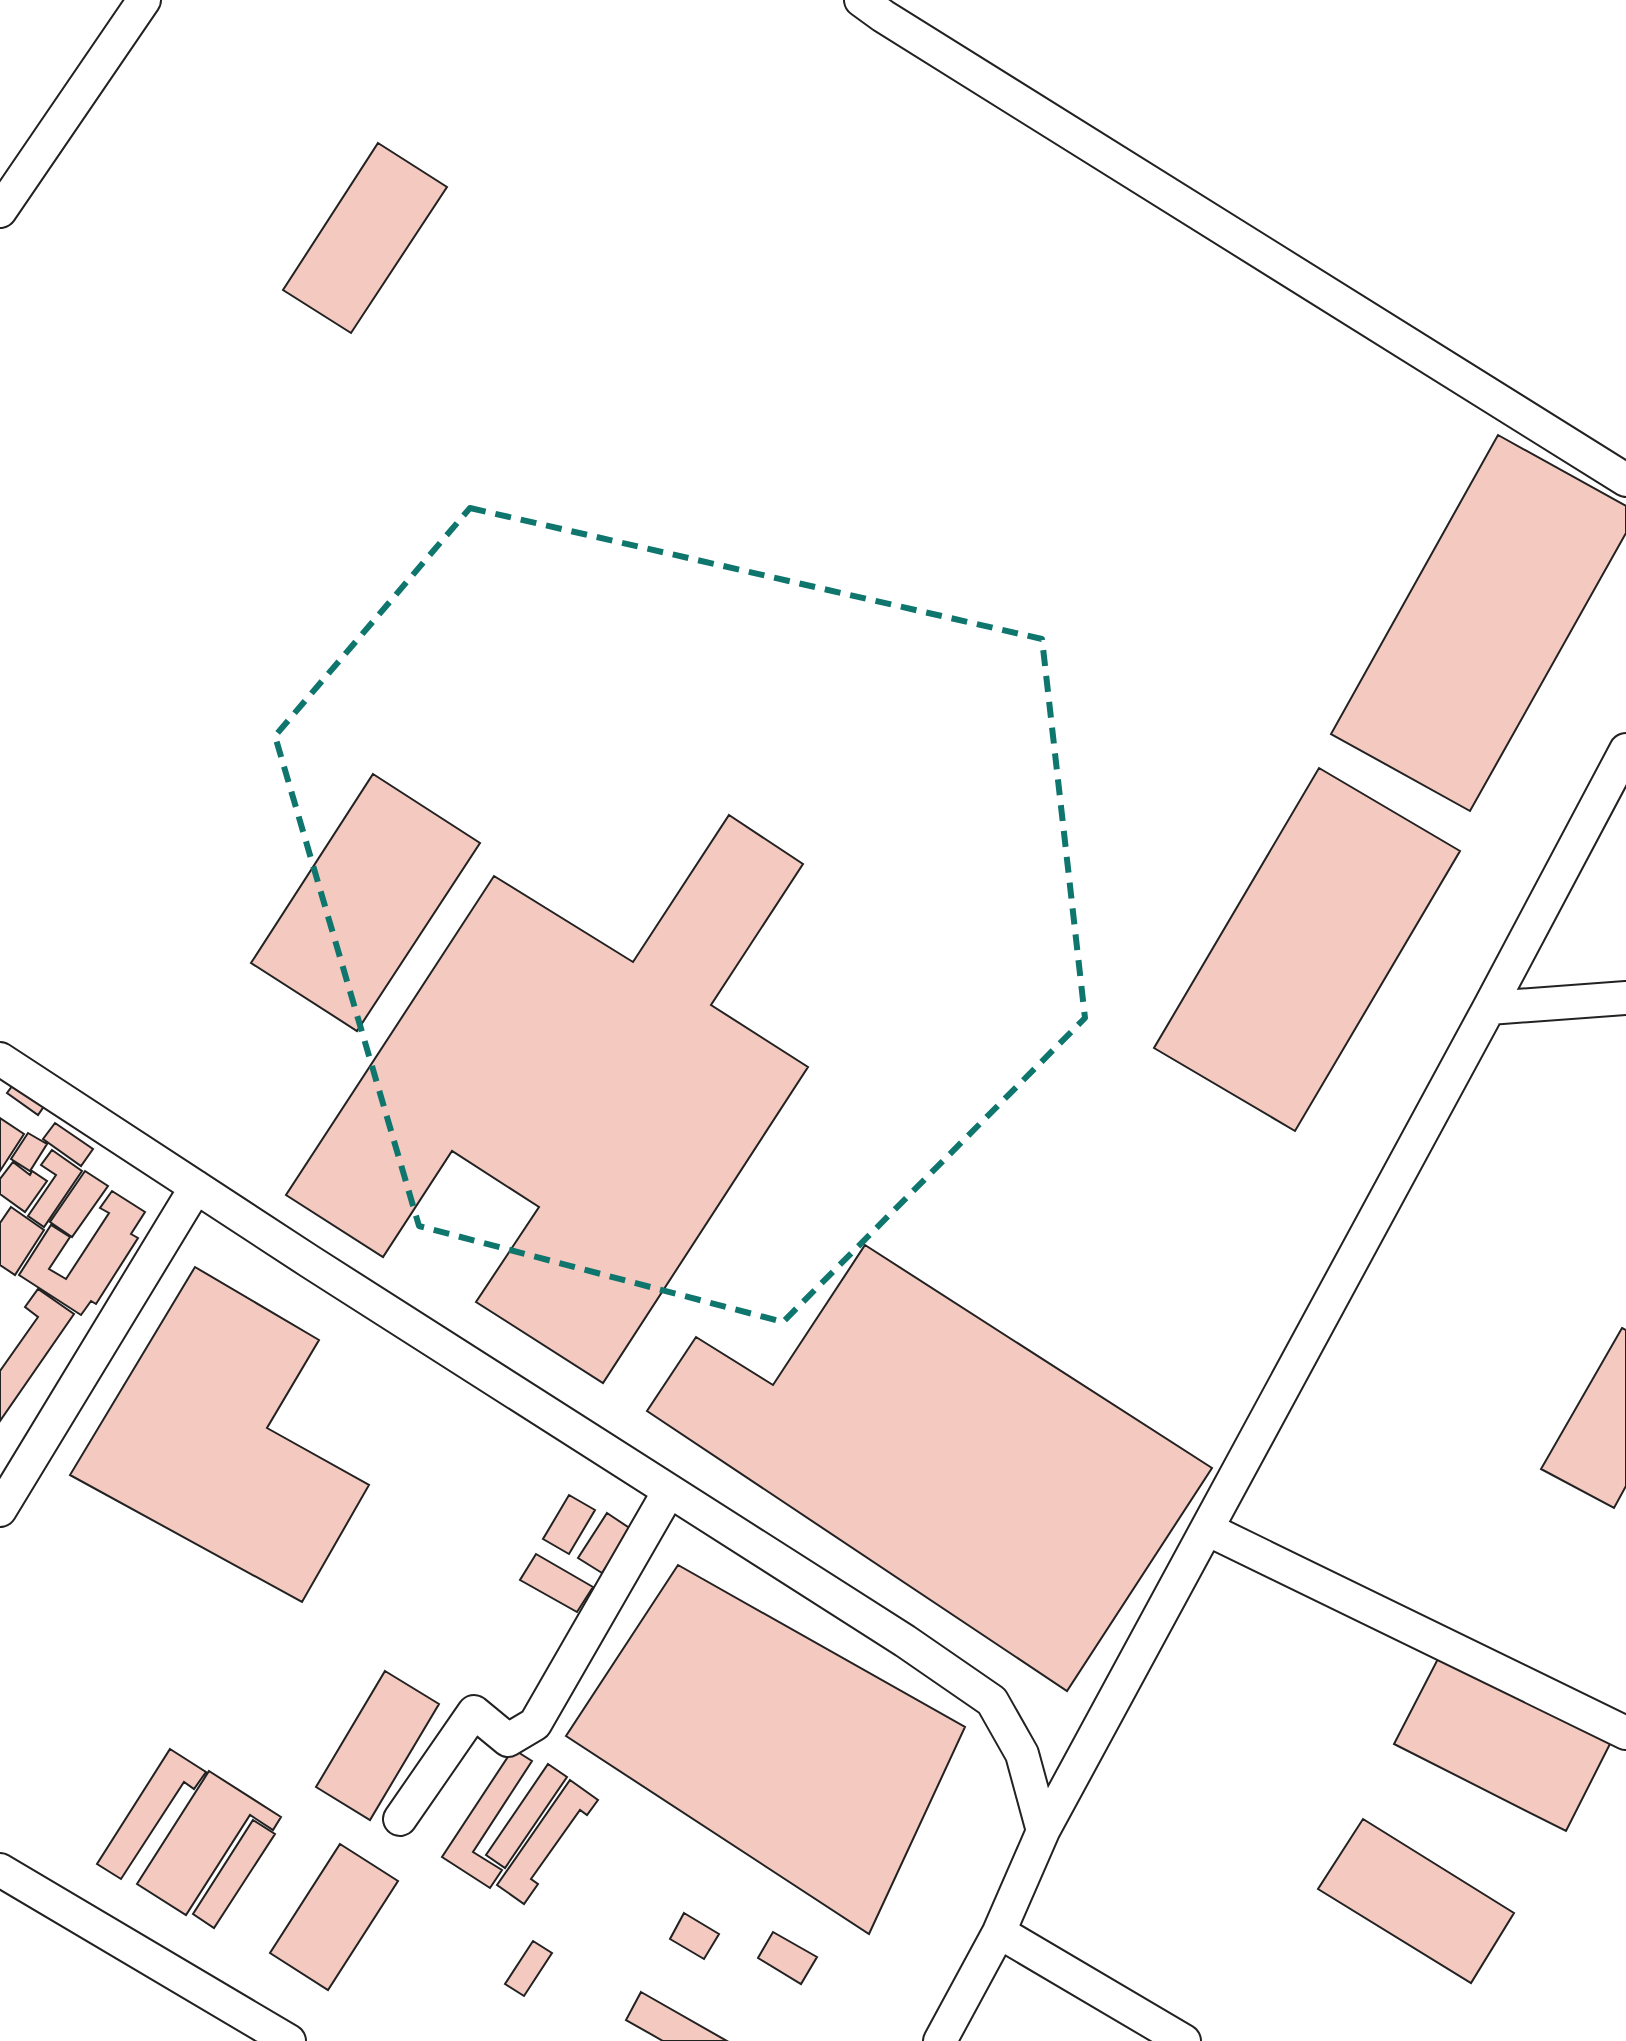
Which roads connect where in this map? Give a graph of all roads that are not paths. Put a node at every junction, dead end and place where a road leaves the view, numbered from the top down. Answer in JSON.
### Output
{"nodes":[{"id":1,"x":144,"y":0,"type":"edge"},
{"id":2,"x":879,"y":5,"type":"edge"},
{"id":3,"x":0,"y":211,"type":"edge"},
{"id":4,"x":1626,"y":480,"type":"edge"},
{"id":5,"x":1626,"y":750,"type":"edge"},
{"id":6,"x":1626,"y":998,"type":"edge"},
{"id":7,"x":1489,"y":1008,"type":"junction"},
{"id":8,"x":0,"y":1059,"type":"edge"},
{"id":9,"x":196,"y":1187,"type":"junction"},
{"id":10,"x":669,"y":1491,"type":"junction"},
{"id":11,"x":0,"y":1510,"type":"edge"},
{"id":12,"x":1207,"y":1529,"type":"junction"},
{"id":13,"x":1626,"y":1733,"type":"edge"},
{"id":14,"x":400,"y":1819,"type":"dead end"},
{"id":15,"x":1043,"y":1831,"type":"junction"},
{"id":16,"x":0,"y":1870,"type":"edge"},
{"id":17,"x":999,"y":1932,"type":"junction"},
{"id":18,"x":289,"y":2041,"type":"edge"},
{"id":19,"x":940,"y":2041,"type":"edge"},
{"id":20,"x":1184,"y":2041,"type":"edge"}],
"edges":[{"from":1,"to":3,"type":"street"},
{"from":2,"to":4,"type":"street"},
{"from":5,"to":7,"type":"street"},
{"from":6,"to":7,"type":"street"},
{"from":7,"to":12,"type":"street"},
{"from":8,"to":9,"type":"street"},
{"from":9,"to":10,"type":"street"},
{"from":9,"to":11,"type":"street"},
{"from":10,"to":14,"type":"street"},
{"from":10,"to":15,"type":"street"},
{"from":12,"to":13,"type":"street"},
{"from":12,"to":15,"type":"street"},
{"from":15,"to":17,"type":"street"},
{"from":16,"to":18,"type":"street"},
{"from":17,"to":19,"type":"street"},
{"from":17,"to":20,"type":"street"}]}
